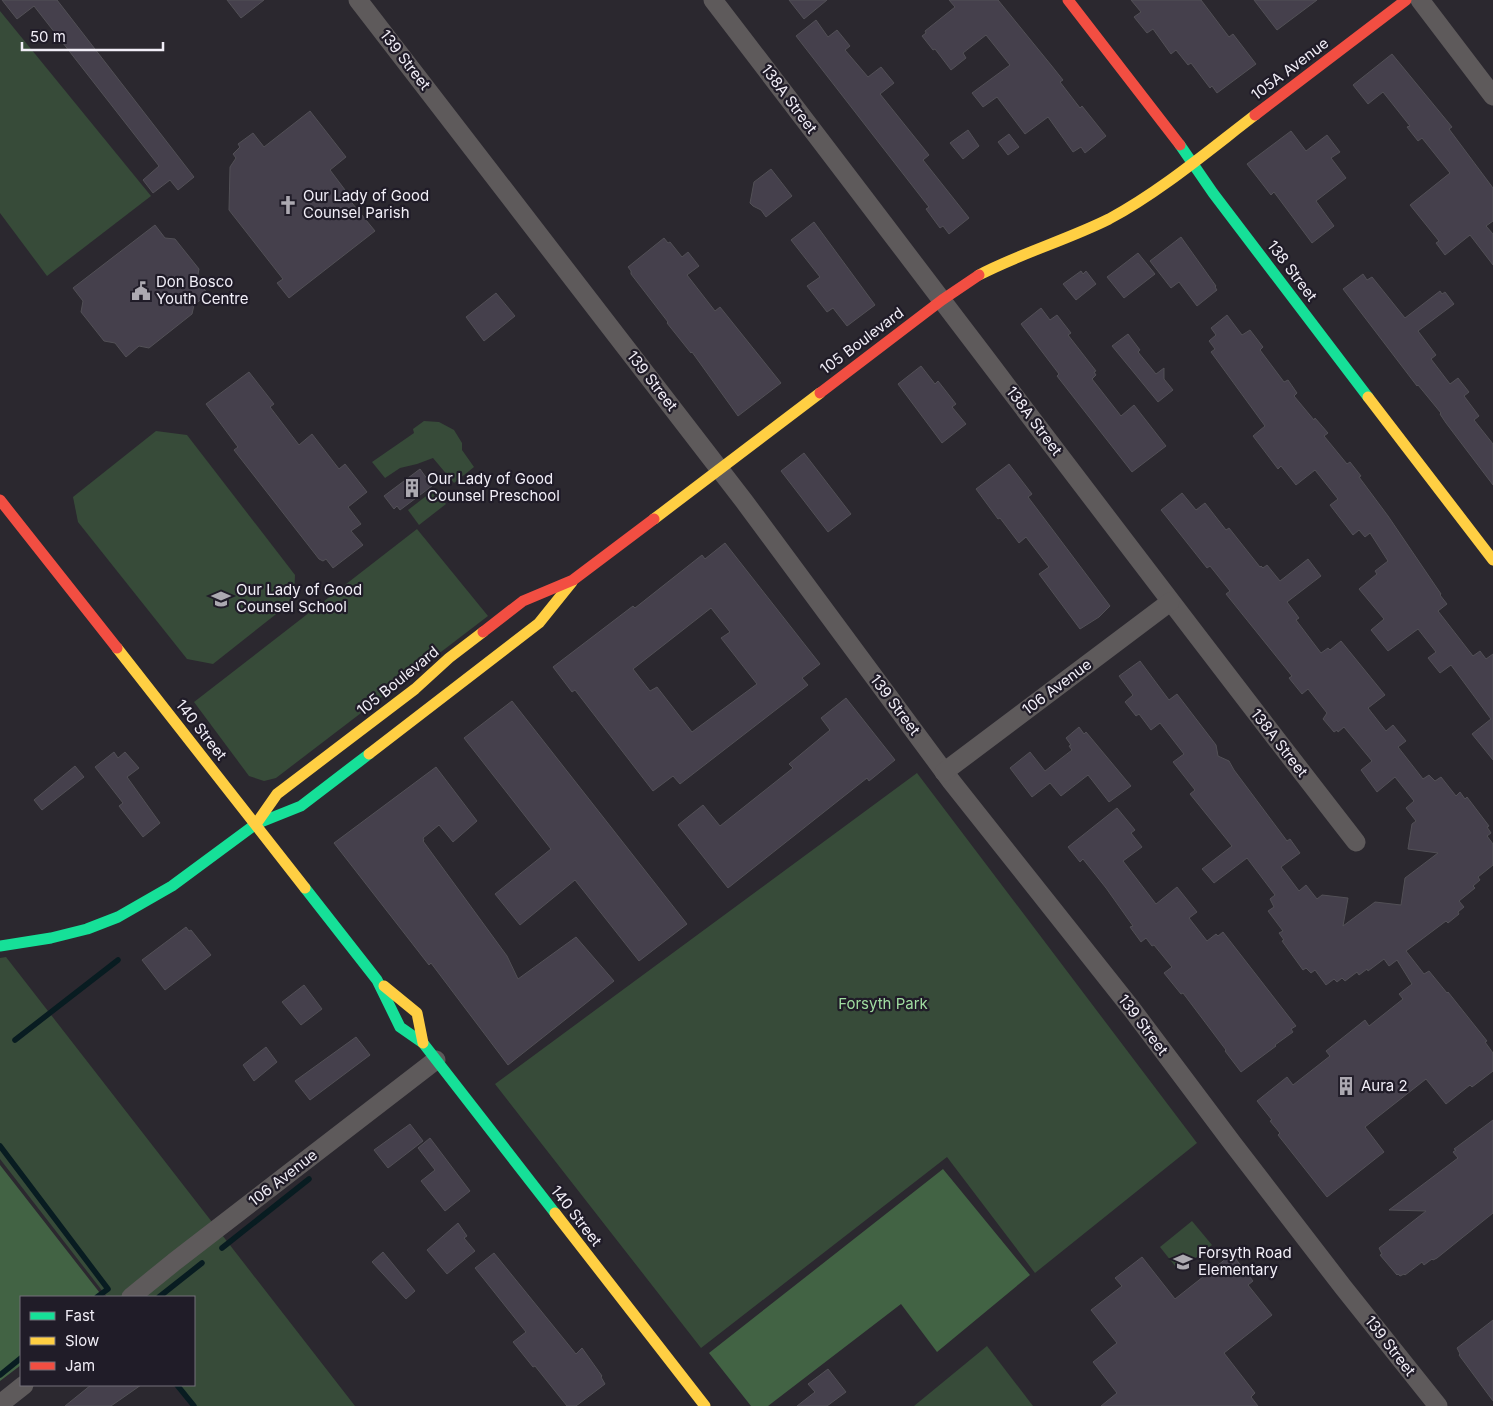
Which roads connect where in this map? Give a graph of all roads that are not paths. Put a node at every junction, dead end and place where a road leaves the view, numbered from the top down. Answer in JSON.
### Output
{"nodes":[{"id":1,"x":713,"y":0,"type":"edge"},
{"id":2,"x":1068,"y":0,"type":"edge"},
{"id":3,"x":1406,"y":0,"type":"edge"},
{"id":4,"x":1420,"y":0,"type":"edge"},
{"id":5,"x":360,"y":1,"type":"edge"},
{"id":6,"x":1493,"y":96,"type":"edge"},
{"id":7,"x":1193,"y":163,"type":"junction"},
{"id":8,"x":942,"y":300,"type":"junction"},
{"id":9,"x":720,"y":470,"type":"junction"},
{"id":10,"x":0,"y":500,"type":"edge"},
{"id":11,"x":1493,"y":560,"type":"edge"},
{"id":12,"x":573,"y":580,"type":"junction"},
{"id":13,"x":1170,"y":602,"type":"junction"},
{"id":14,"x":944,"y":772,"type":"junction"},
{"id":15,"x":256,"y":824,"type":"junction"},
{"id":16,"x":1356,"y":842,"type":"dead end"},
{"id":17,"x":0,"y":946,"type":"edge"},
{"id":18,"x":377,"y":980,"type":"junction"},
{"id":19,"x":423,"y":1043,"type":"junction"},
{"id":20,"x":436,"y":1060,"type":"junction"},
{"id":21,"x":132,"y":1296,"type":"edge"},
{"id":22,"x":23,"y":1386,"type":"edge"},
{"id":23,"x":0,"y":1404,"type":"edge"},
{"id":24,"x":706,"y":1406,"type":"edge"},
{"id":25,"x":1438,"y":1406,"type":"edge"}],
"edges":[{"from":1,"to":8,"type":"street","name":"138A Street"},
{"from":2,"to":7,"type":"street","name":"138 Street"},
{"from":3,"to":7,"type":"street","name":"105A Avenue"},
{"from":4,"to":6,"type":"street"},
{"from":5,"to":9,"type":"street","name":"139 Street"},
{"from":7,"to":8,"type":"street","name":"105 Boulevard"},
{"from":7,"to":11,"type":"street","name":"138 Street"},
{"from":8,"to":9,"type":"street","name":"105 Boulevard"},
{"from":8,"to":13,"type":"street","name":"138A Street"},
{"from":9,"to":12,"type":"street","name":"105 Boulevard"},
{"from":9,"to":14,"type":"street","name":"139 Street"},
{"from":10,"to":15,"type":"street","name":"140 Street"},
{"from":12,"to":15,"type":"street","name":"105 Boulevard"},
{"from":12,"to":15,"type":"street","name":"105 Boulevard"},
{"from":13,"to":14,"type":"street","name":"106 Avenue"},
{"from":13,"to":16,"type":"street","name":"138A Street"},
{"from":14,"to":25,"type":"street","name":"139 Street"},
{"from":15,"to":17,"type":"street","name":"105 Boulevard"},
{"from":15,"to":18,"type":"street","name":"140 Street"},
{"from":18,"to":19,"type":"street","name":"140 Street"},
{"from":18,"to":19,"type":"street","name":"140 Street"},
{"from":19,"to":20,"type":"street","name":"140 Street"},
{"from":20,"to":21,"type":"street","name":"106 Avenue"},
{"from":20,"to":24,"type":"street","name":"140 Street"},
{"from":22,"to":23,"type":"street"}]}
